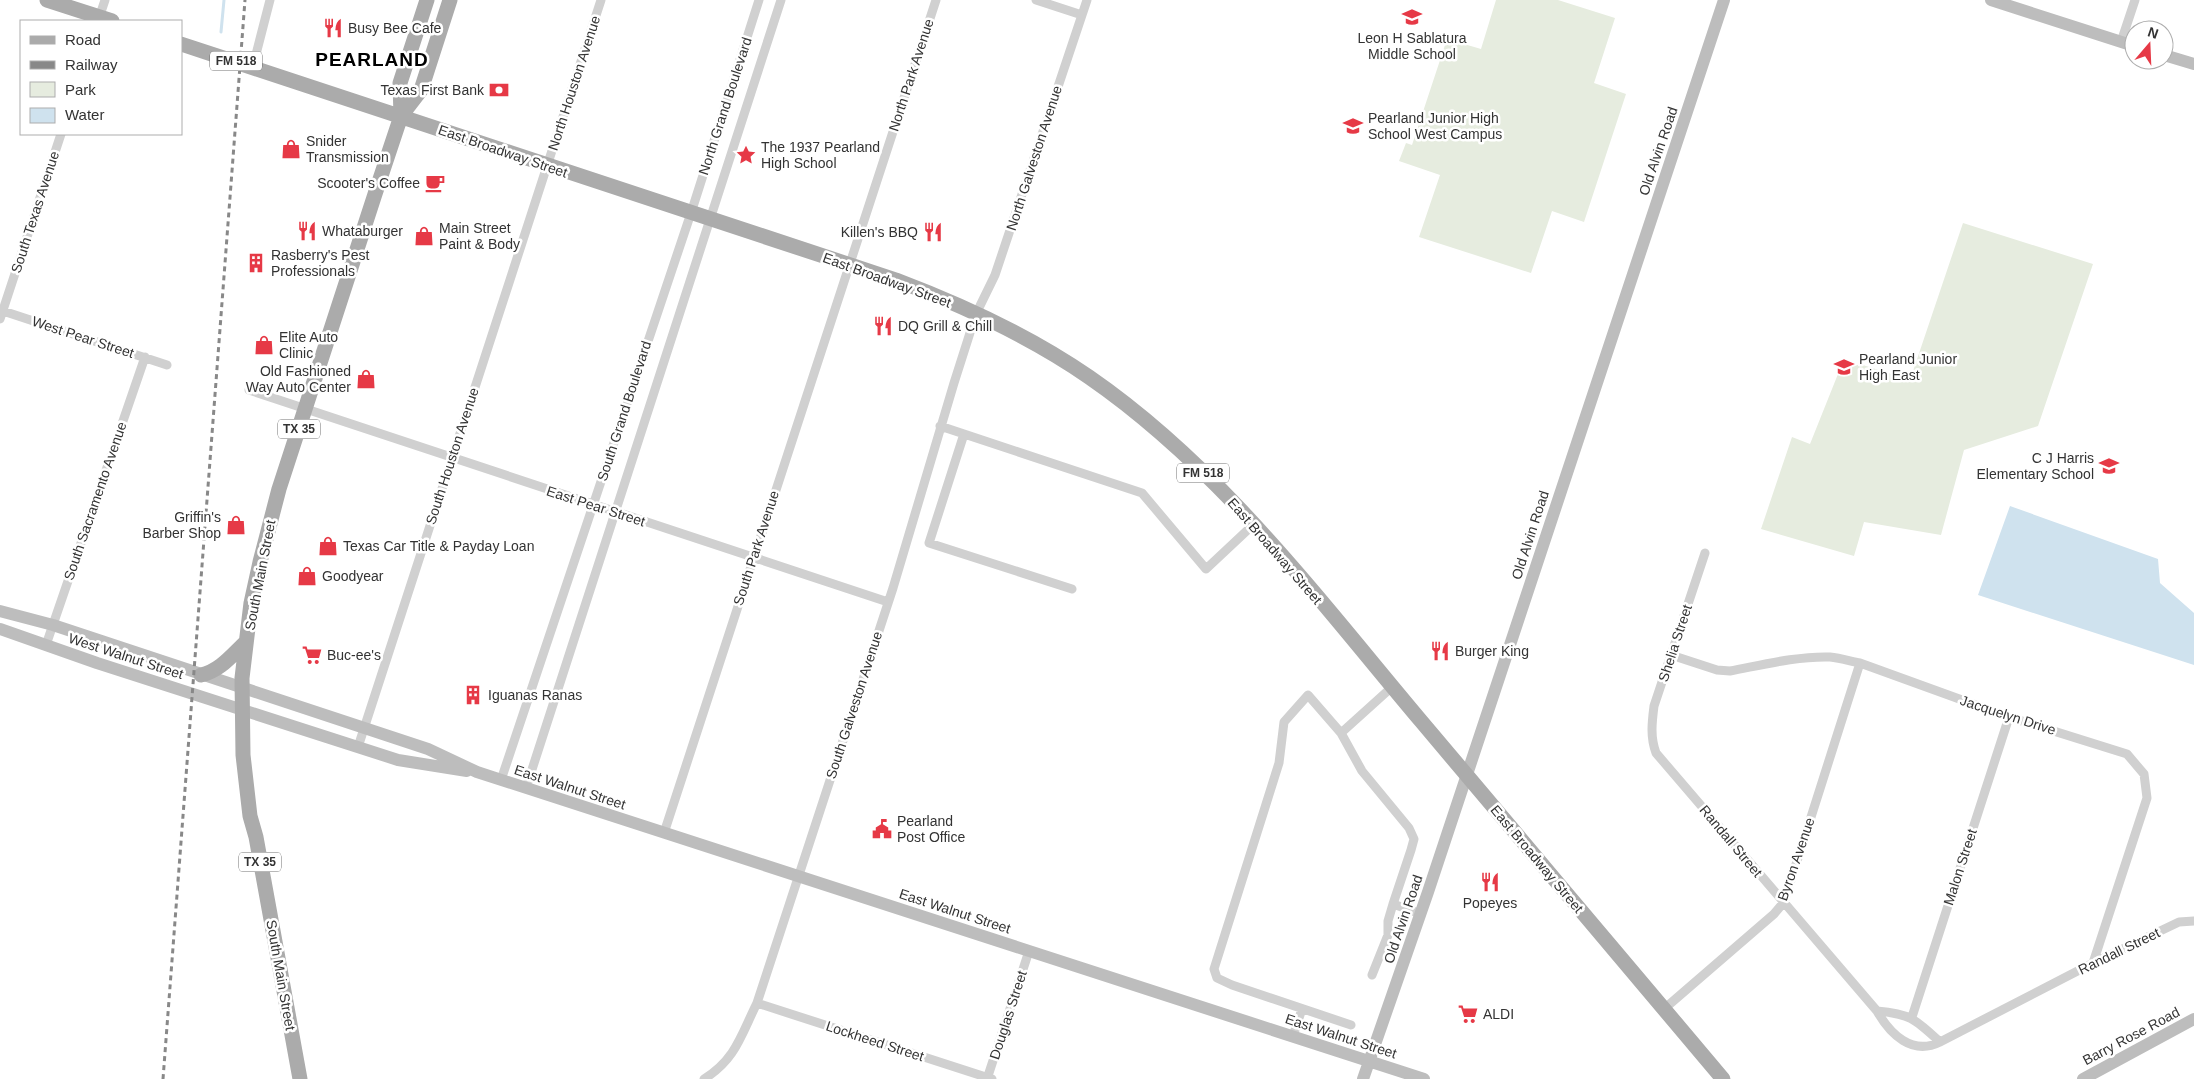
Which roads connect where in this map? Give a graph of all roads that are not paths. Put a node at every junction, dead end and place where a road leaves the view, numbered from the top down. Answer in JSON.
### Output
{"nodes":[{"id":1,"x":47,"y":0,"type":"edge"},
{"id":2,"x":104,"y":0,"type":"edge"},
{"id":3,"x":270,"y":0,"type":"edge"},
{"id":4,"x":427,"y":0,"type":"edge"},
{"id":5,"x":450,"y":0,"type":"edge"},
{"id":6,"x":601,"y":0,"type":"edge"},
{"id":7,"x":759,"y":0,"type":"edge"},
{"id":8,"x":781,"y":0,"type":"edge"},
{"id":9,"x":936,"y":0,"type":"edge"},
{"id":10,"x":1036,"y":0,"type":"edge"},
{"id":11,"x":1087,"y":0,"type":"edge"},
{"id":12,"x":1724,"y":0,"type":"edge"},
{"id":13,"x":2135,"y":0,"type":"edge"},
{"id":14,"x":1997,"y":1,"type":"edge"},
{"id":15,"x":1082,"y":15,"type":"junction"},
{"id":16,"x":103,"y":20,"type":"edge"},
{"id":17,"x":2121,"y":42,"type":"junction"},
{"id":18,"x":2124,"y":43,"type":"edge"},
{"id":19,"x":182,"y":44,"type":"edge"},
{"id":20,"x":2174,"y":58,"type":"edge"},
{"id":21,"x":2194,"y":64,"type":"edge"},
{"id":22,"x":253,"y":66,"type":"junction"},
{"id":23,"x":401,"y":116,"type":"junction"},
{"id":24,"x":61,"y":135,"type":"edge"},
{"id":25,"x":546,"y":165,"type":"junction"},
{"id":26,"x":690,"y":213,"type":"junction"},
{"id":27,"x":710,"y":219,"type":"junction"},
{"id":28,"x":849,"y":264,"type":"junction"},
{"id":29,"x":1,"y":313,"type":"edge"},
{"id":30,"x":976,"y":314,"type":"junction"},
{"id":31,"x":145,"y":357,"type":"junction"},
{"id":32,"x":167,"y":365,"type":"dead end"},
{"id":33,"x":249,"y":390,"type":"dead end"},
{"id":34,"x":305,"y":409,"type":"junction"},
{"id":35,"x":940,"y":426,"type":"junction"},
{"id":36,"x":964,"y":434,"type":"junction"},
{"id":37,"x":451,"y":458,"type":"junction"},
{"id":38,"x":593,"y":505,"type":"junction"},
{"id":39,"x":615,"y":512,"type":"junction"},
{"id":40,"x":1254,"y":524,"type":"junction"},
{"id":41,"x":1705,"y":553,"type":"dead end"},
{"id":42,"x":754,"y":557,"type":"junction"},
{"id":43,"x":1072,"y":588,"type":"dead end"},
{"id":44,"x":888,"y":602,"type":"junction"},
{"id":45,"x":0,"y":611,"type":"edge"},
{"id":46,"x":53,"y":625,"type":"junction"},
{"id":47,"x":0,"y":628,"type":"edge"},
{"id":48,"x":246,"y":642,"type":"junction"},
{"id":49,"x":46,"y":645,"type":"junction"},
{"id":50,"x":1671,"y":655,"type":"junction"},
{"id":51,"x":1860,"y":663,"type":"junction"},
{"id":52,"x":200,"y":675,"type":"junction"},
{"id":53,"x":1392,"y":687,"type":"junction"},
{"id":54,"x":243,"y":689,"type":"junction"},
{"id":55,"x":243,"y":711,"type":"junction"},
{"id":56,"x":2009,"y":717,"type":"junction"},
{"id":57,"x":364,"y":728,"type":"junction"},
{"id":58,"x":1341,"y":733,"type":"junction"},
{"id":59,"x":1652,"y":735,"type":"joint"},
{"id":60,"x":358,"y":747,"type":"junction"},
{"id":61,"x":477,"y":772,"type":"junction"},
{"id":62,"x":1467,"y":775,"type":"junction"},
{"id":63,"x":501,"y":780,"type":"junction"},
{"id":64,"x":526,"y":788,"type":"junction"},
{"id":65,"x":664,"y":832,"type":"junction"},
{"id":66,"x":797,"y":878,"type":"junction"},
{"id":67,"x":1784,"y":902,"type":"junction"},
{"id":68,"x":1393,"y":904,"type":"junction"},
{"id":69,"x":1420,"y":914,"type":"junction"},
{"id":70,"x":2194,"y":921,"type":"edge"},
{"id":71,"x":1029,"y":951,"type":"junction"},
{"id":72,"x":2093,"y":963,"type":"junction"},
{"id":73,"x":1372,"y":975,"type":"dead end"},
{"id":74,"x":758,"y":1003,"type":"junction"},
{"id":75,"x":1302,"y":1009,"type":"junction"},
{"id":76,"x":1664,"y":1009,"type":"junction"},
{"id":77,"x":1876,"y":1011,"type":"junction"},
{"id":78,"x":1912,"y":1017,"type":"junction"},
{"id":79,"x":2194,"y":1019,"type":"edge"},
{"id":80,"x":1351,"y":1025,"type":"dead end"},
{"id":81,"x":1293,"y":1036,"type":"junction"},
{"id":82,"x":1940,"y":1042,"type":"junction"},
{"id":83,"x":1369,"y":1061,"type":"junction"},
{"id":84,"x":300,"y":1079,"type":"edge"},
{"id":85,"x":704,"y":1079,"type":"edge"},
{"id":86,"x":989,"y":1079,"type":"edge"},
{"id":87,"x":1364,"y":1079,"type":"edge"},
{"id":88,"x":1424,"y":1079,"type":"edge"},
{"id":89,"x":1723,"y":1079,"type":"edge"},
{"id":90,"x":2083,"y":1079,"type":"edge"}],
"edges":[{"from":1,"to":16,"type":"main road"},
{"from":2,"to":16,"type":"street"},
{"from":3,"to":22,"type":"street"},
{"from":4,"to":23,"type":"main road","number":"TX 35"},
{"from":5,"to":23,"type":"main road","number":"TX 35"},
{"from":6,"to":25,"type":"street","name":"North Houston Avenue"},
{"from":7,"to":26,"type":"street","name":"North Grand Boulevard"},
{"from":8,"to":27,"type":"street","name":"North Grand Boulevard"},
{"from":9,"to":28,"type":"street","name":"North Park Avenue"},
{"from":10,"to":15,"type":"street"},
{"from":11,"to":15,"type":"street","name":"North Galveston Avenue"},
{"from":12,"to":62,"type":"street","name":"Old Alvin Road"},
{"from":13,"to":17,"type":"street"},
{"from":14,"to":17,"type":"street"},
{"from":15,"to":30,"type":"street","name":"North Galveston Avenue"},
{"from":17,"to":18,"type":"street"},
{"from":19,"to":22,"type":"main road","number":"FM 518"},
{"from":20,"to":21,"type":"street"},
{"from":22,"to":23,"type":"main road","number":"FM 518"},
{"from":23,"to":25,"type":"main road","name":"East Broadway Street","number":"FM 518"},
{"from":23,"to":34,"type":"main road","name":"South Main Street","number":"TX 35"},
{"from":24,"to":29,"type":"street","name":"South Texas Avenue"},
{"from":25,"to":26,"type":"main road","name":"East Broadway Street","number":"FM 518"},
{"from":25,"to":37,"type":"street","name":"South Houston Avenue"},
{"from":26,"to":27,"type":"main road","name":"East Broadway Street","number":"FM 518"},
{"from":26,"to":38,"type":"street","name":"South Grand Boulevard"},
{"from":27,"to":28,"type":"main road","name":"East Broadway Street","number":"FM 518"},
{"from":27,"to":39,"type":"street","name":"South Grand Boulevard"},
{"from":28,"to":30,"type":"main road","name":"East Broadway Street","number":"FM 518"},
{"from":28,"to":42,"type":"street","name":"South Park Avenue"},
{"from":29,"to":31,"type":"street","name":"West Pear Street"},
{"from":30,"to":35,"type":"street","name":"South Galveston Avenue"},
{"from":30,"to":40,"type":"main road","name":"East Broadway Street","number":"FM 518"},
{"from":31,"to":32,"type":"street","name":"West Pear Street"},
{"from":31,"to":46,"type":"street","name":"South Sacramento Avenue"},
{"from":33,"to":34,"type":"street"},
{"from":34,"to":37,"type":"street","name":"East Pear Street"},
{"from":34,"to":48,"type":"main road","name":"South Main Street","number":"TX 35"},
{"from":35,"to":36,"type":"street"},
{"from":35,"to":44,"type":"street","name":"South Galveston Avenue"},
{"from":36,"to":40,"type":"street"},
{"from":36,"to":43,"type":"street"},
{"from":37,"to":38,"type":"street","name":"East Pear Street"},
{"from":37,"to":57,"type":"street","name":"South Houston Avenue"},
{"from":38,"to":39,"type":"street","name":"East Pear Street"},
{"from":38,"to":63,"type":"street","name":"South Grand Boulevard"},
{"from":39,"to":42,"type":"street","name":"East Pear Street"},
{"from":39,"to":64,"type":"street","name":"South Grand Boulevard"},
{"from":40,"to":53,"type":"main road","name":"East Broadway Street","number":"FM 518"},
{"from":41,"to":50,"type":"street","name":"Shelia Street"},
{"from":42,"to":44,"type":"street","name":"East Pear Street"},
{"from":42,"to":65,"type":"street","name":"South Park Avenue"},
{"from":44,"to":66,"type":"street","name":"South Galveston Avenue"},
{"from":45,"to":46,"type":"street","name":"West Walnut Street"},
{"from":46,"to":49,"type":"street","name":"South Sacramento Avenue"},
{"from":46,"to":52,"type":"street","name":"West Walnut Street"},
{"from":47,"to":49,"type":"street","name":"West Walnut Street"},
{"from":48,"to":52,"type":"main road"},
{"from":48,"to":54,"type":"main road","name":"South Main Street","number":"TX 35"},
{"from":49,"to":55,"type":"street","name":"West Walnut Street"},
{"from":50,"to":51,"type":"street","name":"Jacquelyn Drive"},
{"from":50,"to":59,"type":"street","name":"Shelia Street"},
{"from":51,"to":56,"type":"street","name":"Jacquelyn Drive"},
{"from":51,"to":67,"type":"street","name":"Byron Avenue"},
{"from":52,"to":54,"type":"street","name":"West Walnut Street"},
{"from":53,"to":58,"type":"street"},
{"from":53,"to":62,"type":"main road","name":"East Broadway Street","number":"FM 518"},
{"from":54,"to":55,"type":"main road","name":"South Main Street","number":"TX 35"},
{"from":54,"to":57,"type":"street","name":"East Walnut Street"},
{"from":55,"to":60,"type":"street","name":"East Walnut Street"},
{"from":55,"to":84,"type":"main road","name":"South Main Street","number":"TX 35"},
{"from":56,"to":72,"type":"street","name":"Jacquelyn Drive"},
{"from":56,"to":78,"type":"street","name":"Malon Street"},
{"from":57,"to":60,"type":"street","name":"South Houston Avenue"},
{"from":57,"to":61,"type":"street","name":"East Walnut Street"},
{"from":58,"to":68,"type":"street"},
{"from":58,"to":75,"type":"street"},
{"from":59,"to":67,"type":"street","name":"Randall Street"},
{"from":60,"to":61,"type":"street","name":"East Walnut Street"},
{"from":61,"to":63,"type":"street","name":"East Walnut Street"},
{"from":62,"to":69,"type":"street","name":"Old Alvin Road"},
{"from":62,"to":76,"type":"main road","name":"East Broadway Street","number":"FM 518"},
{"from":63,"to":64,"type":"street","name":"East Walnut Street"},
{"from":64,"to":65,"type":"street","name":"East Walnut Street"},
{"from":65,"to":66,"type":"street","name":"East Walnut Street"},
{"from":66,"to":71,"type":"street","name":"East Walnut Street"},
{"from":66,"to":74,"type":"street","name":"South Galveston Avenue"},
{"from":67,"to":76,"type":"street","name":"Byron Avenue"},
{"from":67,"to":77,"type":"street","name":"Randall Street"},
{"from":68,"to":69,"type":"street"},
{"from":68,"to":73,"type":"street"},
{"from":69,"to":83,"type":"street","name":"Old Alvin Road"},
{"from":70,"to":72,"type":"street","name":"Randall Street"},
{"from":71,"to":81,"type":"street","name":"East Walnut Street"},
{"from":71,"to":86,"type":"street","name":"Douglas Street"},
{"from":72,"to":82,"type":"street","name":"Randall Street"},
{"from":74,"to":85,"type":"street","name":"South Galveston Avenue"},
{"from":74,"to":86,"type":"street","name":"Lockheed Street"},
{"from":75,"to":80,"type":"street"},
{"from":75,"to":81,"type":"street"},
{"from":76,"to":89,"type":"main road","name":"East Broadway Street","number":"FM 518"},
{"from":77,"to":78,"type":"street"},
{"from":77,"to":82,"type":"street","name":"Randall Street"},
{"from":78,"to":82,"type":"street"},
{"from":79,"to":90,"type":"street","name":"Barry Rose Road"},
{"from":81,"to":83,"type":"street","name":"East Walnut Street"},
{"from":83,"to":87,"type":"street","name":"Old Alvin Road"},
{"from":83,"to":88,"type":"street","name":"East Walnut Street"}]}
